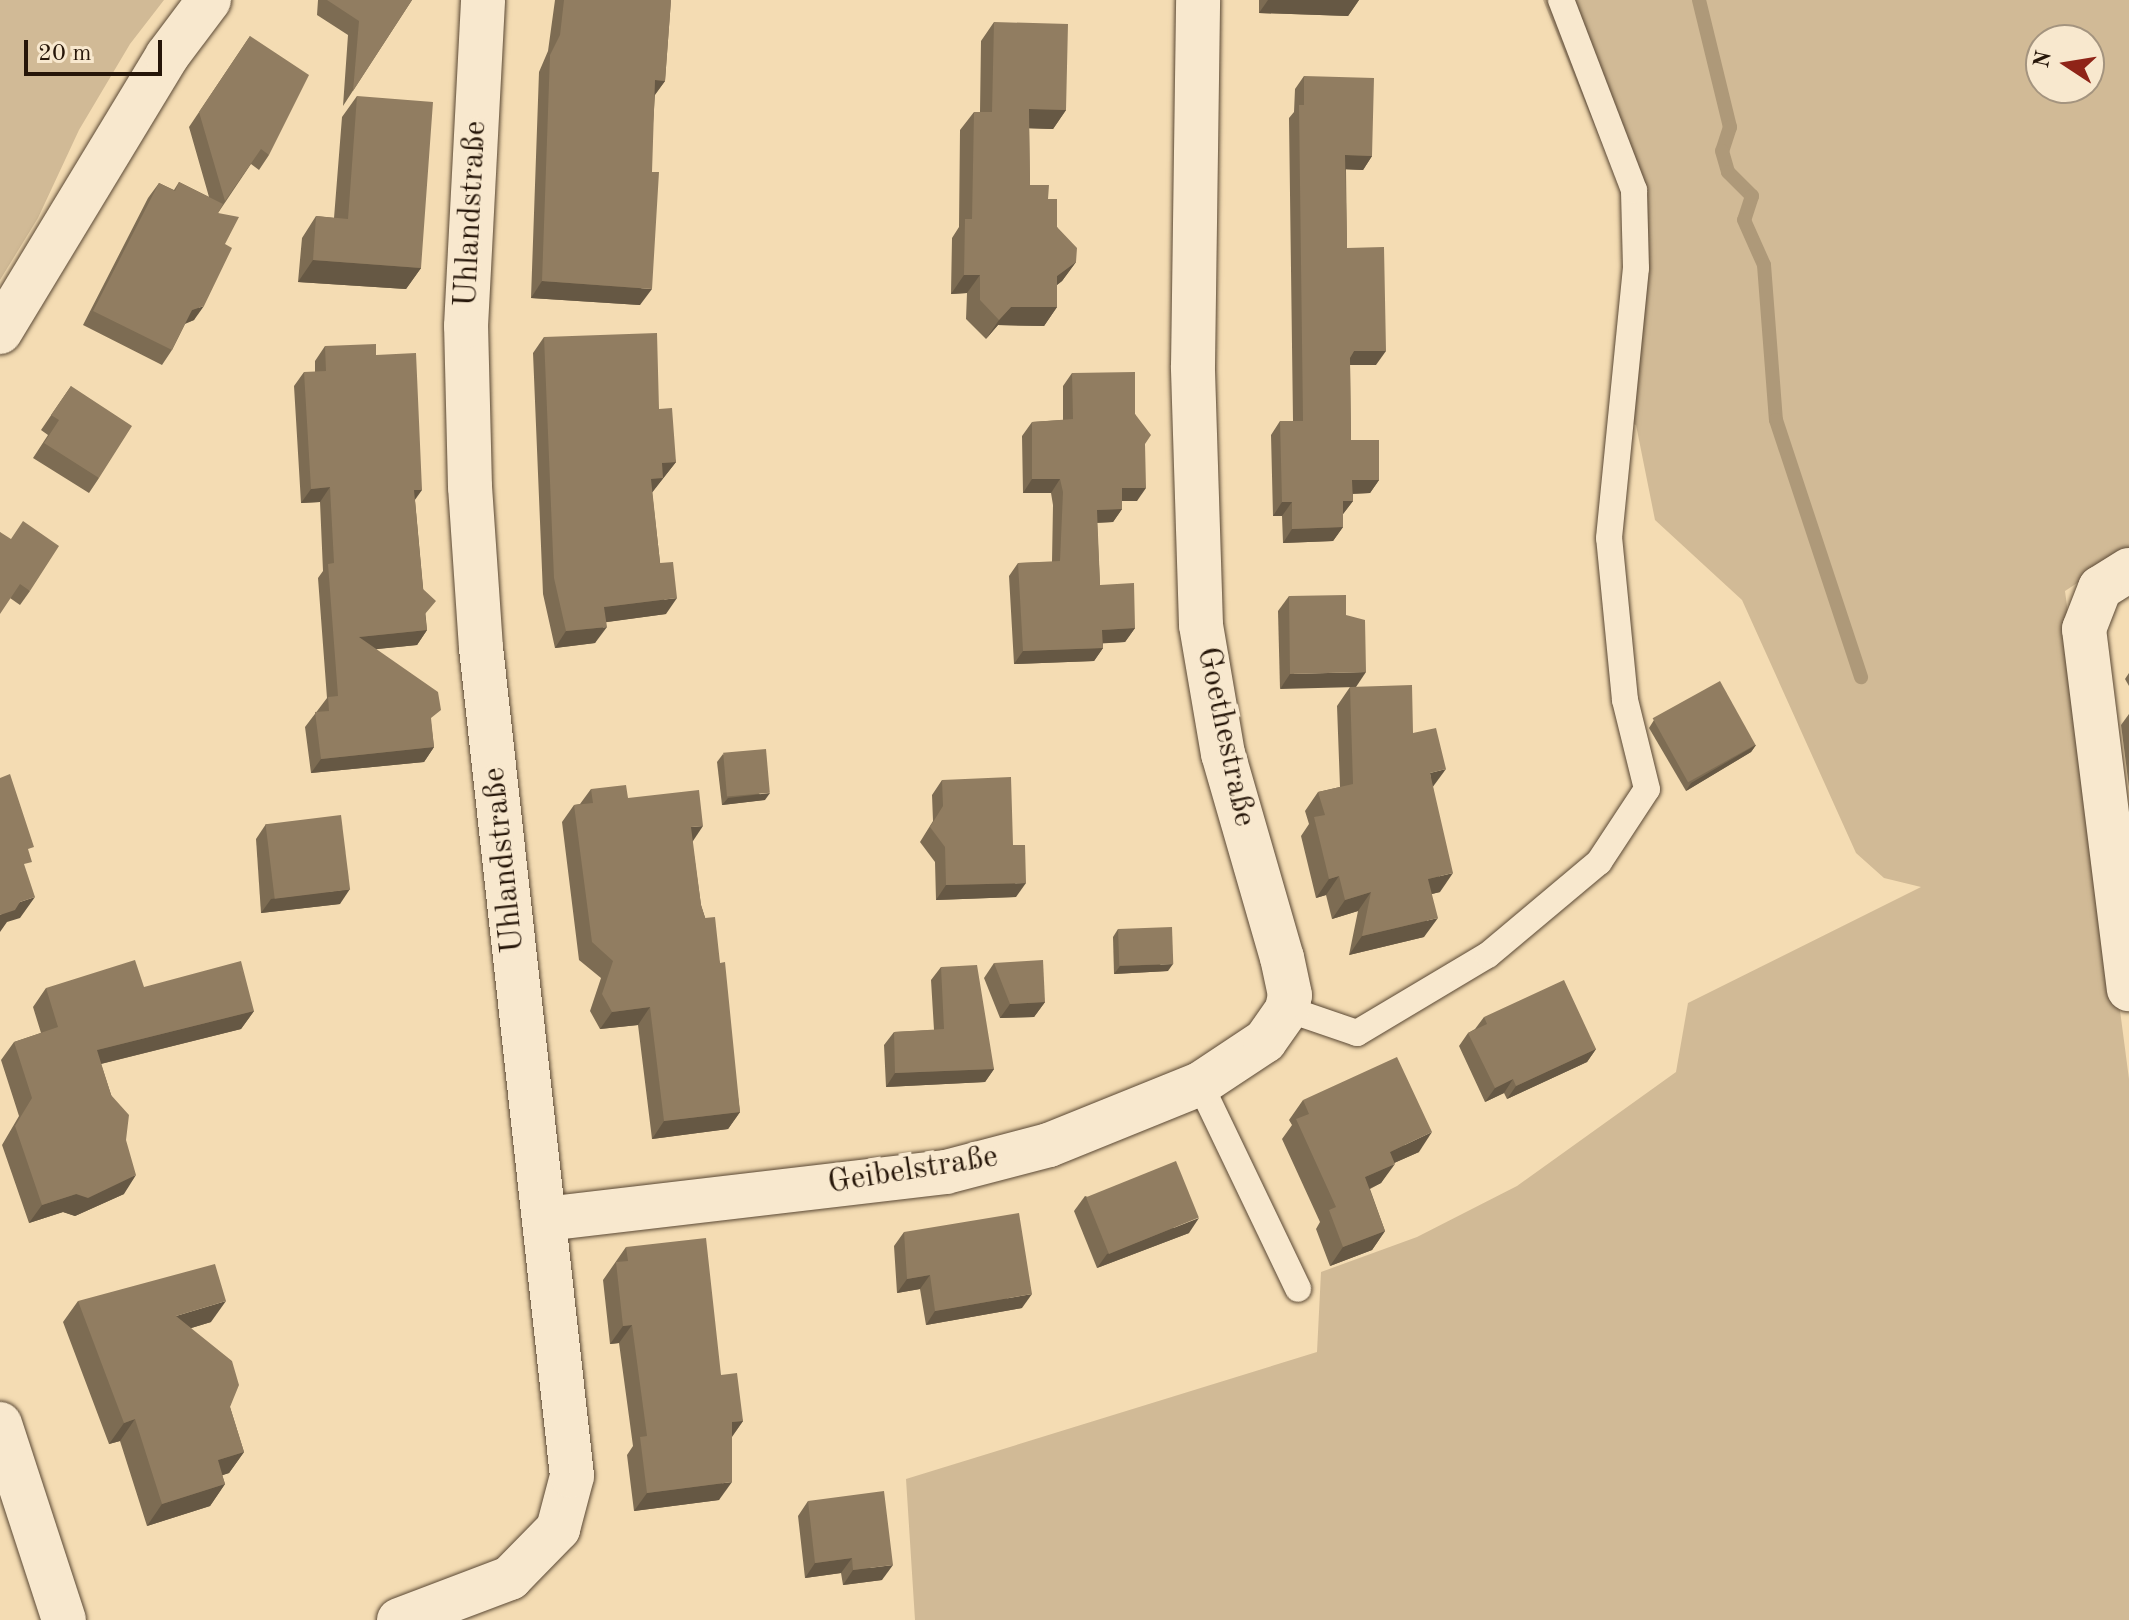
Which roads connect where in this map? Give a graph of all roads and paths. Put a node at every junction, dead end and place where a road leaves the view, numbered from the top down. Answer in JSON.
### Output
{"nodes":[{"id":1,"x":209,"y":0,"type":"edge"},
{"id":2,"x":483,"y":0,"type":"edge"},
{"id":3,"x":1198,"y":0,"type":"edge"},
{"id":4,"x":1561,"y":0,"type":"edge"},
{"id":5,"x":0,"y":332,"type":"edge"},
{"id":6,"x":2129,"y":570,"type":"edge"},
{"id":7,"x":2129,"y":989,"type":"edge"},
{"id":8,"x":1287,"y":1009,"type":"junction"},
{"id":9,"x":1200,"y":1084,"type":"junction"},
{"id":10,"x":545,"y":1219,"type":"junction"},
{"id":11,"x":1298,"y":1289,"type":"dead end"},
{"id":12,"x":0,"y":1424,"type":"edge"},
{"id":13,"x":64,"y":1620,"type":"edge"},
{"id":14,"x":399,"y":1620,"type":"edge"}],
"edges":[{"from":1,"to":5,"type":"street"},
{"from":2,"to":10,"type":"street","name":"Uhlandstraße"},
{"from":3,"to":8,"type":"street","name":"Goethestraße"},
{"from":4,"to":8,"type":"lane"},
{"from":6,"to":7,"type":"street"},
{"from":8,"to":9,"type":"street","name":"Geibelstraße"},
{"from":9,"to":10,"type":"street","name":"Geibelstraße"},
{"from":9,"to":11,"type":"lane"},
{"from":10,"to":14,"type":"street","name":"Uhlandstraße"},
{"from":12,"to":13,"type":"street"}]}
